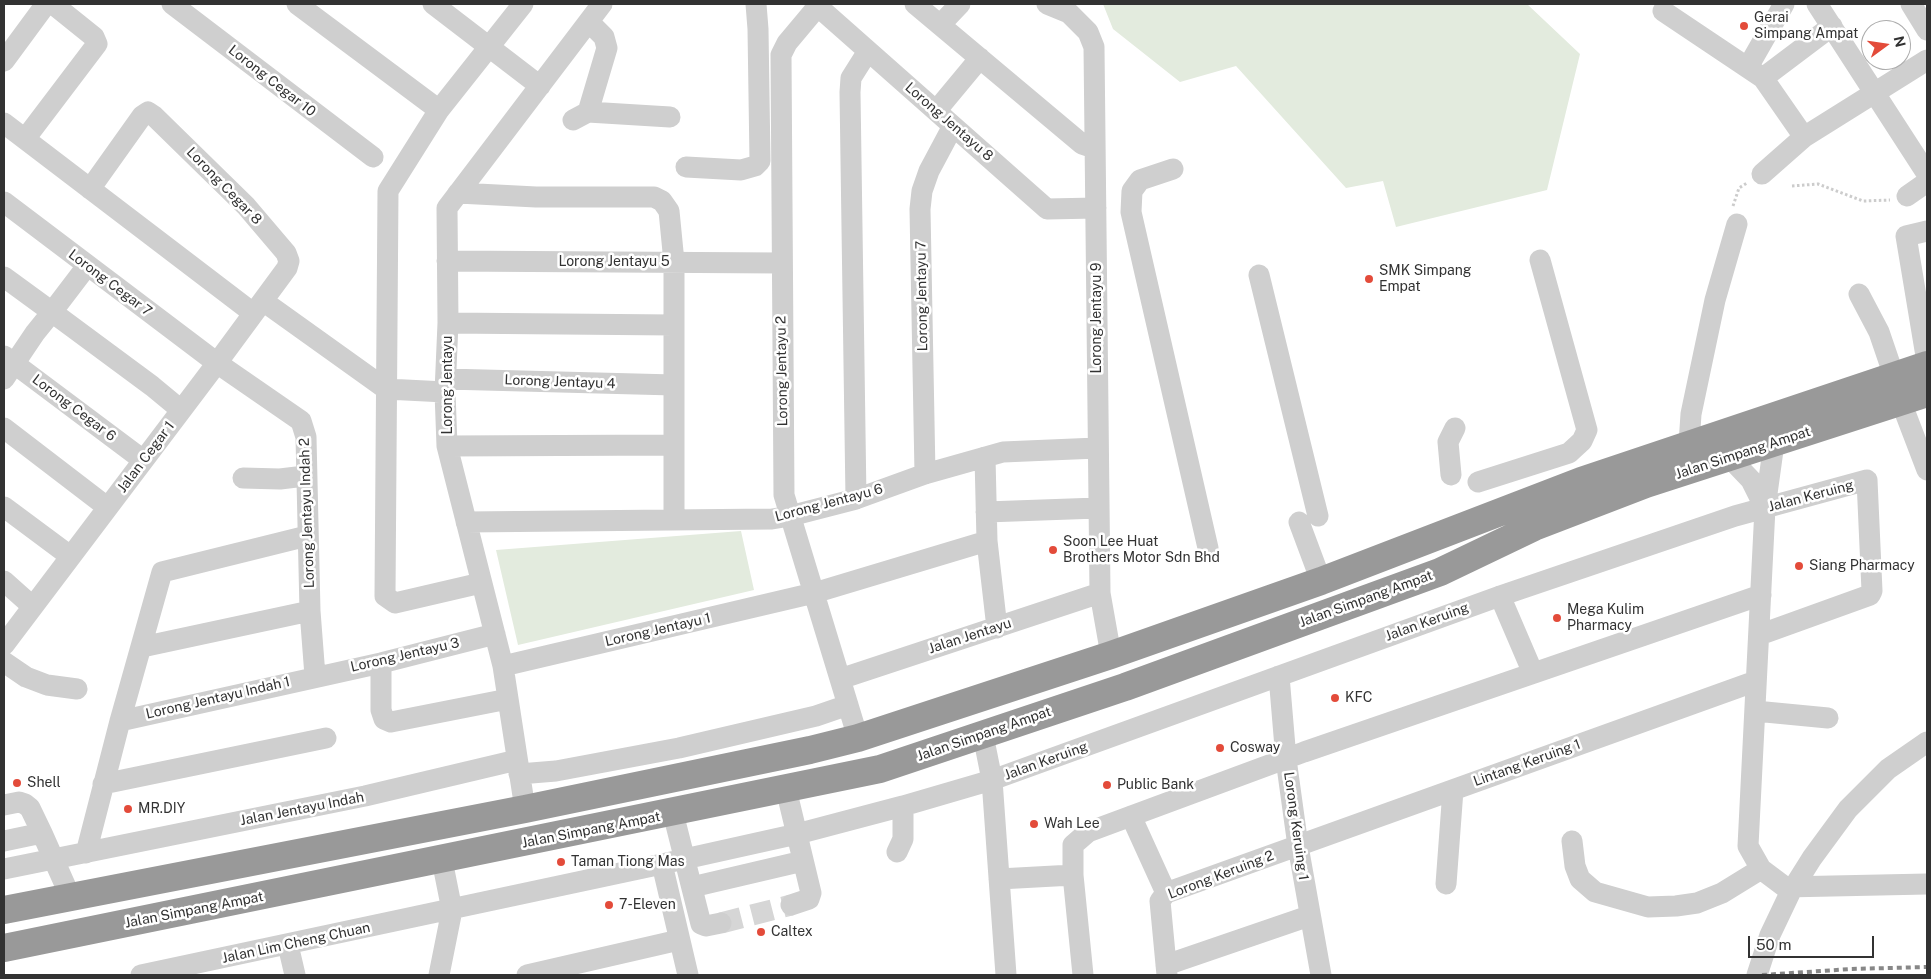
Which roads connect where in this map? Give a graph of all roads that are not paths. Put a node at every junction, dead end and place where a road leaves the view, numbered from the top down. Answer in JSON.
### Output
{"nodes":[{"id":1,"x":46,"y":4,"type":"edge"},
{"id":2,"x":53,"y":4,"type":"edge"},
{"id":3,"x":172,"y":4,"type":"edge"},
{"id":4,"x":297,"y":4,"type":"edge"},
{"id":5,"x":433,"y":4,"type":"edge"},
{"id":6,"x":522,"y":4,"type":"edge"},
{"id":7,"x":602,"y":4,"type":"edge"},
{"id":8,"x":756,"y":4,"type":"edge"},
{"id":9,"x":915,"y":4,"type":"edge"},
{"id":10,"x":960,"y":4,"type":"edge"},
{"id":11,"x":1047,"y":4,"type":"edge"},
{"id":12,"x":1784,"y":4,"type":"edge"},
{"id":13,"x":1817,"y":4,"type":"edge"},
{"id":14,"x":1910,"y":4,"type":"edge"},
{"id":15,"x":817,"y":5,"type":"edge"},
{"id":16,"x":1662,"y":11,"type":"dead end"},
{"id":17,"x":589,"y":22,"type":"junction"},
{"id":18,"x":940,"y":25,"type":"junction"},
{"id":19,"x":1832,"y":26,"type":"junction"},
{"id":20,"x":1927,"y":30,"type":"edge"},
{"id":21,"x":489,"y":47,"type":"junction"},
{"id":22,"x":868,"y":50,"type":"junction"},
{"id":23,"x":980,"y":58,"type":"junction"},
{"id":24,"x":1927,"y":60,"type":"edge"},
{"id":25,"x":4,"y":61,"type":"edge"},
{"id":26,"x":1756,"y":72,"type":"junction"},
{"id":27,"x":780,"y":80,"type":"junction"},
{"id":28,"x":758,"y":81,"type":"junction"},
{"id":29,"x":540,"y":86,"type":"junction"},
{"id":30,"x":1875,"y":93,"type":"junction"},
{"id":31,"x":439,"y":110,"type":"junction"},
{"id":32,"x":936,"y":111,"type":"junction"},
{"id":33,"x":670,"y":117,"type":"dead end"},
{"id":34,"x":4,"y":123,"type":"edge"},
{"id":35,"x":953,"y":126,"type":"junction"},
{"id":36,"x":1804,"y":137,"type":"junction"},
{"id":37,"x":25,"y":139,"type":"junction"},
{"id":38,"x":1095,"y":144,"type":"junction"},
{"id":39,"x":372,"y":157,"type":"dead end"},
{"id":40,"x":686,"y":167,"type":"dead end"},
{"id":41,"x":1173,"y":169,"type":"dead end"},
{"id":42,"x":1762,"y":174,"type":"road end"},
{"id":43,"x":1927,"y":174,"type":"edge"},
{"id":44,"x":1927,"y":182,"type":"edge"},
{"id":45,"x":90,"y":189,"type":"junction"},
{"id":46,"x":458,"y":194,"type":"junction"},
{"id":47,"x":1907,"y":196,"type":"road end"},
{"id":48,"x":4,"y":202,"type":"edge"},
{"id":49,"x":1096,"y":208,"type":"junction"},
{"id":50,"x":1737,"y":224,"type":"road end"},
{"id":51,"x":1927,"y":232,"type":"edge"},
{"id":52,"x":1540,"y":260,"type":"dead end"},
{"id":53,"x":447,"y":261,"type":"junction"},
{"id":54,"x":674,"y":262,"type":"junction"},
{"id":55,"x":781,"y":263,"type":"junction"},
{"id":56,"x":87,"y":266,"type":"junction"},
{"id":57,"x":287,"y":268,"type":"joint"},
{"id":58,"x":1260,"y":275,"type":"dead end"},
{"id":59,"x":4,"y":277,"type":"edge"},
{"id":60,"x":1859,"y":294,"type":"dead end"},
{"id":61,"x":1921,"y":295,"type":"edge"},
{"id":62,"x":258,"y":307,"type":"junction"},
{"id":63,"x":52,"y":312,"type":"junction"},
{"id":64,"x":448,"y":323,"type":"junction"},
{"id":65,"x":674,"y":325,"type":"junction"},
{"id":66,"x":217,"y":363,"type":"junction"},
{"id":67,"x":1927,"y":363,"type":"edge"},
{"id":68,"x":7,"y":366,"type":"edge"},
{"id":69,"x":1894,"y":376,"type":"junction"},
{"id":70,"x":445,"y":385,"type":"junction"},
{"id":71,"x":674,"y":385,"type":"junction"},
{"id":72,"x":386,"y":389,"type":"junction"},
{"id":73,"x":1927,"y":393,"type":"edge"},
{"id":74,"x":1901,"y":402,"type":"junction"},
{"id":75,"x":180,"y":410,"type":"junction"},
{"id":76,"x":4,"y":428,"type":"edge"},
{"id":77,"x":1455,"y":428,"type":"dead end"},
{"id":78,"x":1774,"y":443,"type":"junction"},
{"id":79,"x":1689,"y":444,"type":"junction"},
{"id":80,"x":674,"y":445,"type":"junction"},
{"id":81,"x":448,"y":446,"type":"junction"},
{"id":82,"x":1097,"y":448,"type":"junction"},
{"id":83,"x":985,"y":456,"type":"junction"},
{"id":84,"x":1729,"y":457,"type":"junction"},
{"id":85,"x":143,"y":460,"type":"junction"},
{"id":86,"x":1927,"y":470,"type":"edge"},
{"id":87,"x":925,"y":474,"type":"junction"},
{"id":88,"x":1451,"y":474,"type":"dead end"},
{"id":89,"x":305,"y":476,"type":"junction"},
{"id":90,"x":243,"y":478,"type":"dead end"},
{"id":91,"x":1478,"y":482,"type":"dead end"},
{"id":92,"x":856,"y":499,"type":"junction"},
{"id":93,"x":4,"y":507,"type":"edge"},
{"id":94,"x":107,"y":507,"type":"junction"},
{"id":95,"x":1098,"y":508,"type":"junction"},
{"id":96,"x":1765,"y":508,"type":"junction"},
{"id":97,"x":986,"y":512,"type":"junction"},
{"id":98,"x":790,"y":516,"type":"junction"},
{"id":99,"x":674,"y":520,"type":"junction"},
{"id":100,"x":466,"y":522,"type":"junction"},
{"id":101,"x":308,"y":536,"type":"junction"},
{"id":102,"x":987,"y":541,"type":"junction"},
{"id":103,"x":1208,"y":548,"type":"dead end"},
{"id":104,"x":70,"y":556,"type":"junction"},
{"id":105,"x":4,"y":581,"type":"edge"},
{"id":106,"x":1321,"y":581,"type":"junction"},
{"id":107,"x":481,"y":583,"type":"junction"},
{"id":108,"x":814,"y":593,"type":"junction"},
{"id":109,"x":1100,"y":593,"type":"junction"},
{"id":110,"x":1761,"y":595,"type":"junction"},
{"id":111,"x":1500,"y":596,"type":"junction"},
{"id":112,"x":32,"y":606,"type":"junction"},
{"id":113,"x":310,"y":611,"type":"junction"},
{"id":114,"x":997,"y":628,"type":"junction"},
{"id":115,"x":495,"y":634,"type":"junction"},
{"id":116,"x":1759,"y":635,"type":"junction"},
{"id":117,"x":4,"y":645,"type":"edge"},
{"id":118,"x":142,"y":646,"type":"junction"},
{"id":119,"x":1111,"y":655,"type":"junction"},
{"id":120,"x":4,"y":662,"type":"edge"},
{"id":121,"x":382,"y":663,"type":"junction"},
{"id":122,"x":502,"y":666,"type":"junction"},
{"id":123,"x":1533,"y":673,"type":"junction"},
{"id":124,"x":315,"y":676,"type":"junction"},
{"id":125,"x":1279,"y":676,"type":"junction"},
{"id":126,"x":840,"y":679,"type":"junction"},
{"id":127,"x":1756,"y":681,"type":"junction"},
{"id":128,"x":77,"y":689,"type":"dead end"},
{"id":129,"x":508,"y":699,"type":"junction"},
{"id":130,"x":848,"y":706,"type":"junction"},
{"id":131,"x":1755,"y":711,"type":"junction"},
{"id":132,"x":1828,"y":718,"type":"dead end"},
{"id":133,"x":120,"y":721,"type":"junction"},
{"id":134,"x":983,"y":735,"type":"junction"},
{"id":135,"x":326,"y":738,"type":"dead end"},
{"id":136,"x":858,"y":738,"type":"junction"},
{"id":137,"x":1927,"y":742,"type":"edge"},
{"id":138,"x":1286,"y":759,"type":"junction"},
{"id":139,"x":518,"y":767,"type":"junction"},
{"id":140,"x":992,"y":780,"type":"junction"},
{"id":141,"x":104,"y":784,"type":"junction"},
{"id":142,"x":786,"y":790,"type":"junction"},
{"id":143,"x":1452,"y":790,"type":"junction"},
{"id":144,"x":4,"y":805,"type":"edge"},
{"id":145,"x":903,"y":806,"type":"junction"},
{"id":146,"x":525,"y":809,"type":"junction"},
{"id":147,"x":673,"y":813,"type":"junction"},
{"id":148,"x":1131,"y":816,"type":"junction"},
{"id":149,"x":42,"y":833,"type":"junction"},
{"id":150,"x":797,"y":834,"type":"junction"},
{"id":151,"x":1572,"y":840,"type":"dead end"},
{"id":152,"x":4,"y":841,"type":"edge"},
{"id":153,"x":1298,"y":846,"type":"junction"},
{"id":154,"x":897,"y":852,"type":"dead end"},
{"id":155,"x":86,"y":853,"type":"junction"},
{"id":156,"x":686,"y":858,"type":"junction"},
{"id":157,"x":54,"y":859,"type":"junction"},
{"id":158,"x":442,"y":860,"type":"junction"},
{"id":159,"x":803,"y":861,"type":"junction"},
{"id":160,"x":662,"y":864,"type":"junction"},
{"id":161,"x":4,"y":869,"type":"edge"},
{"id":162,"x":1761,"y":869,"type":"junction"},
{"id":163,"x":1073,"y":875,"type":"junction"},
{"id":164,"x":999,"y":879,"type":"junction"},
{"id":165,"x":1446,"y":884,"type":"dead end"},
{"id":166,"x":1927,"y":884,"type":"edge"},
{"id":167,"x":692,"y":887,"type":"junction"},
{"id":168,"x":1166,"y":893,"type":"junction"},
{"id":169,"x":70,"y":896,"type":"junction"},
{"id":170,"x":791,"y":905,"type":"tunnel mouth"},
{"id":171,"x":4,"y":910,"type":"edge"},
{"id":172,"x":452,"y":910,"type":"junction"},
{"id":173,"x":1309,"y":916,"type":"junction"},
{"id":174,"x":721,"y":923,"type":"tunnel mouth"},
{"id":175,"x":679,"y":940,"type":"junction"},
{"id":176,"x":288,"y":945,"type":"junction"},
{"id":177,"x":4,"y":948,"type":"edge"},
{"id":178,"x":1166,"y":970,"type":"edge"},
{"id":179,"x":140,"y":975,"type":"edge"},
{"id":180,"x":295,"y":975,"type":"edge"},
{"id":181,"x":439,"y":975,"type":"edge"},
{"id":182,"x":527,"y":975,"type":"edge"},
{"id":183,"x":688,"y":975,"type":"edge"},
{"id":184,"x":1006,"y":975,"type":"edge"},
{"id":185,"x":1083,"y":975,"type":"edge"},
{"id":186,"x":1321,"y":975,"type":"edge"},
{"id":187,"x":1757,"y":975,"type":"edge"}],
"edges":[{"from":1,"to":25,"type":"street"},
{"from":2,"to":37,"type":"street"},
{"from":3,"to":39,"type":"street","name":"Lorong Cegar 10"},
{"from":4,"to":31,"type":"street"},
{"from":5,"to":21,"type":"street"},
{"from":6,"to":21,"type":"street"},
{"from":7,"to":17,"type":"street","name":"Lorong Jentayu"},
{"from":8,"to":28,"type":"street"},
{"from":9,"to":18,"type":"street"},
{"from":10,"to":18,"type":"street"},
{"from":11,"to":38,"type":"street","name":"Lorong Jentayu 9"},
{"from":12,"to":26,"type":"street"},
{"from":13,"to":19,"type":"street"},
{"from":14,"to":20,"type":"street"},
{"from":15,"to":22,"type":"street","name":"Lorong Jentayu 8"},
{"from":15,"to":27,"type":"street","name":"Lorong Jentayu 2"},
{"from":16,"to":26,"type":"street"},
{"from":17,"to":29,"type":"street","name":"Lorong Jentayu"},
{"from":17,"to":33,"type":"street"},
{"from":18,"to":23,"type":"street"},
{"from":19,"to":26,"type":"street"},
{"from":19,"to":30,"type":"street"},
{"from":21,"to":29,"type":"street"},
{"from":21,"to":31,"type":"street"},
{"from":22,"to":32,"type":"street","name":"Lorong Jentayu 8"},
{"from":22,"to":92,"type":"street"},
{"from":23,"to":32,"type":"street"},
{"from":23,"to":38,"type":"street"},
{"from":24,"to":30,"type":"street"},
{"from":26,"to":36,"type":"street"},
{"from":27,"to":28,"type":"street"},
{"from":27,"to":55,"type":"street","name":"Lorong Jentayu 2"},
{"from":28,"to":40,"type":"street"},
{"from":29,"to":46,"type":"street","name":"Lorong Jentayu"},
{"from":30,"to":36,"type":"street"},
{"from":30,"to":43,"type":"street"},
{"from":31,"to":72,"type":"street"},
{"from":32,"to":35,"type":"street","name":"Lorong Jentayu 8"},
{"from":34,"to":37,"type":"street"},
{"from":35,"to":49,"type":"street","name":"Lorong Jentayu 8"},
{"from":35,"to":87,"type":"street","name":"Lorong Jentayu 7"},
{"from":36,"to":42,"type":"street"},
{"from":37,"to":45,"type":"street"},
{"from":38,"to":49,"type":"street","name":"Lorong Jentayu 9"},
{"from":41,"to":103,"type":"street"},
{"from":44,"to":47,"type":"street"},
{"from":45,"to":57,"type":"street","name":"Lorong Cegar 8"},
{"from":45,"to":62,"type":"street"},
{"from":46,"to":53,"type":"street","name":"Lorong Jentayu"},
{"from":46,"to":54,"type":"street"},
{"from":48,"to":56,"type":"street","name":"Lorong Cegar 7"},
{"from":49,"to":82,"type":"street","name":"Lorong Jentayu 9"},
{"from":50,"to":79,"type":"street"},
{"from":51,"to":61,"type":"street"},
{"from":52,"to":91,"type":"street"},
{"from":53,"to":54,"type":"street","name":"Lorong Jentayu 5"},
{"from":53,"to":64,"type":"street","name":"Lorong Jentayu"},
{"from":54,"to":55,"type":"street","name":"Lorong Jentayu 5"},
{"from":54,"to":65,"type":"street"},
{"from":55,"to":98,"type":"street","name":"Lorong Jentayu 2"},
{"from":56,"to":63,"type":"street"},
{"from":56,"to":66,"type":"street","name":"Lorong Cegar 7"},
{"from":57,"to":62,"type":"street","name":"Jalan Cegar 1"},
{"from":58,"to":106,"type":"street"},
{"from":59,"to":63,"type":"street"},
{"from":60,"to":69,"type":"street"},
{"from":61,"to":67,"type":"street"},
{"from":62,"to":66,"type":"street","name":"Jalan Cegar 1"},
{"from":62,"to":72,"type":"street"},
{"from":63,"to":68,"type":"street"},
{"from":63,"to":75,"type":"street"},
{"from":64,"to":65,"type":"street"},
{"from":64,"to":70,"type":"street","name":"Lorong Jentayu"},
{"from":65,"to":71,"type":"street"},
{"from":66,"to":75,"type":"street","name":"Jalan Cegar 1"},
{"from":66,"to":89,"type":"street","name":"Lorong Jentayu Indah 2"},
{"from":67,"to":69,"type":"highway","name":"Jalan Simpang Ampat"},
{"from":68,"to":85,"type":"street","name":"Lorong Cegar 6"},
{"from":69,"to":79,"type":"highway","name":"Jalan Simpang Ampat"},
{"from":70,"to":71,"type":"street","name":"Lorong Jentayu 4"},
{"from":70,"to":72,"type":"street","name":"Lorong Jentayu 4"},
{"from":70,"to":81,"type":"street","name":"Lorong Jentayu"},
{"from":71,"to":80,"type":"street"},
{"from":72,"to":107,"type":"street"},
{"from":73,"to":74,"type":"highway","name":"Jalan Simpang Ampat"},
{"from":74,"to":78,"type":"highway","name":"Jalan Simpang Ampat"},
{"from":74,"to":86,"type":"street"},
{"from":75,"to":85,"type":"street","name":"Jalan Cegar 1"},
{"from":76,"to":94,"type":"street"},
{"from":77,"to":88,"type":"street"},
{"from":78,"to":84,"type":"highway","name":"Jalan Simpang Ampat"},
{"from":78,"to":96,"type":"street"},
{"from":79,"to":106,"type":"highway","name":"Jalan Simpang Ampat"},
{"from":80,"to":81,"type":"street"},
{"from":80,"to":99,"type":"street"},
{"from":81,"to":100,"type":"street","name":"Lorong Jentayu"},
{"from":82,"to":83,"type":"street","name":"Lorong Jentayu 6"},
{"from":82,"to":95,"type":"street","name":"Lorong Jentayu 9"},
{"from":83,"to":87,"type":"street","name":"Lorong Jentayu 6"},
{"from":83,"to":97,"type":"street"},
{"from":84,"to":96,"type":"street"},
{"from":84,"to":134,"type":"highway","name":"Jalan Simpang Ampat"},
{"from":85,"to":94,"type":"street","name":"Jalan Cegar 1"},
{"from":87,"to":92,"type":"street","name":"Lorong Jentayu 6"},
{"from":89,"to":90,"type":"street"},
{"from":89,"to":101,"type":"street","name":"Lorong Jentayu Indah 2"},
{"from":92,"to":98,"type":"street","name":"Lorong Jentayu 6"},
{"from":93,"to":104,"type":"street"},
{"from":94,"to":104,"type":"street","name":"Jalan Cegar 1"},
{"from":95,"to":97,"type":"street"},
{"from":95,"to":109,"type":"street","name":"Lorong Jentayu 9"},
{"from":96,"to":110,"type":"street"},
{"from":96,"to":111,"type":"street","name":"Jalan Keruing"},
{"from":96,"to":116,"type":"street","name":"Jalan Keruing"},
{"from":97,"to":102,"type":"street"},
{"from":98,"to":99,"type":"street","name":"Lorong Jentayu 6"},
{"from":98,"to":108,"type":"street","name":"Lorong Jentayu 2"},
{"from":99,"to":100,"type":"street","name":"Lorong Jentayu 6"},
{"from":100,"to":107,"type":"street","name":"Lorong Jentayu"},
{"from":101,"to":113,"type":"street","name":"Lorong Jentayu Indah 2"},
{"from":101,"to":118,"type":"street"},
{"from":102,"to":108,"type":"street","name":"Lorong Jentayu 1"},
{"from":102,"to":114,"type":"street"},
{"from":104,"to":112,"type":"street","name":"Jalan Cegar 1"},
{"from":105,"to":112,"type":"street"},
{"from":106,"to":119,"type":"highway","name":"Jalan Simpang Ampat"},
{"from":107,"to":115,"type":"street","name":"Lorong Jentayu"},
{"from":108,"to":122,"type":"street","name":"Lorong Jentayu 1"},
{"from":108,"to":126,"type":"street","name":"Lorong Jentayu 2"},
{"from":109,"to":114,"type":"street","name":"Jalan Jentayu"},
{"from":109,"to":119,"type":"street","name":"Lorong Jentayu 9"},
{"from":110,"to":116,"type":"street"},
{"from":110,"to":123,"type":"street"},
{"from":111,"to":123,"type":"street"},
{"from":111,"to":125,"type":"street","name":"Jalan Keruing"},
{"from":112,"to":117,"type":"street","name":"Jalan Cegar 1"},
{"from":113,"to":118,"type":"street"},
{"from":113,"to":124,"type":"street","name":"Lorong Jentayu Indah 2"},
{"from":114,"to":126,"type":"street","name":"Jalan Jentayu"},
{"from":115,"to":121,"type":"street","name":"Lorong Jentayu 3"},
{"from":115,"to":122,"type":"street","name":"Lorong Jentayu"},
{"from":116,"to":127,"type":"street"},
{"from":118,"to":133,"type":"street"},
{"from":119,"to":136,"type":"highway","name":"Jalan Simpang Ampat"},
{"from":120,"to":128,"type":"street"},
{"from":121,"to":124,"type":"street","name":"Lorong Jentayu 3"},
{"from":121,"to":129,"type":"street"},
{"from":122,"to":129,"type":"street","name":"Lorong Jentayu"},
{"from":123,"to":138,"type":"street"},
{"from":124,"to":133,"type":"street","name":"Lorong Jentayu Indah 1"},
{"from":125,"to":138,"type":"street","name":"Lorong Keruing 1"},
{"from":125,"to":140,"type":"street","name":"Jalan Keruing"},
{"from":126,"to":130,"type":"street","name":"Lorong Jentayu 2"},
{"from":127,"to":131,"type":"street"},
{"from":127,"to":143,"type":"street","name":"Lintang Keruing 1"},
{"from":129,"to":139,"type":"street","name":"Lorong Jentayu"},
{"from":130,"to":136,"type":"street","name":"Lorong Jentayu 2"},
{"from":130,"to":139,"type":"street","name":"Jalan Jentayu Indah"},
{"from":131,"to":132,"type":"street"},
{"from":131,"to":162,"type":"street"},
{"from":133,"to":141,"type":"street"},
{"from":134,"to":140,"type":"street","name":"Jalan Keruing"},
{"from":134,"to":142,"type":"highway","name":"Jalan Simpang Ampat"},
{"from":135,"to":141,"type":"street"},
{"from":136,"to":146,"type":"highway","name":"Jalan Simpang Ampat"},
{"from":137,"to":187,"type":"street"},
{"from":138,"to":148,"type":"street"},
{"from":138,"to":153,"type":"street","name":"Lorong Keruing 1"},
{"from":139,"to":146,"type":"street","name":"Lorong Jentayu"},
{"from":139,"to":155,"type":"street","name":"Jalan Jentayu Indah"},
{"from":140,"to":145,"type":"street","name":"Jalan Keruing"},
{"from":140,"to":164,"type":"street","name":"Jalan Keruing"},
{"from":141,"to":155,"type":"street"},
{"from":142,"to":147,"type":"highway","name":"Jalan Simpang Ampat"},
{"from":142,"to":150,"type":"street"},
{"from":143,"to":153,"type":"street","name":"Lintang Keruing 1"},
{"from":143,"to":165,"type":"street"},
{"from":144,"to":149,"type":"street"},
{"from":145,"to":150,"type":"street","name":"Jalan Keruing"},
{"from":145,"to":154,"type":"street"},
{"from":146,"to":169,"type":"highway","name":"Jalan Simpang Ampat"},
{"from":147,"to":156,"type":"street"},
{"from":147,"to":158,"type":"highway","name":"Jalan Simpang Ampat"},
{"from":148,"to":163,"type":"street"},
{"from":148,"to":168,"type":"street"},
{"from":149,"to":152,"type":"street"},
{"from":149,"to":157,"type":"street"},
{"from":150,"to":156,"type":"street","name":"Jalan Keruing"},
{"from":150,"to":159,"type":"street"},
{"from":151,"to":162,"type":"street"},
{"from":153,"to":168,"type":"street","name":"Lorong Keruing 2"},
{"from":153,"to":173,"type":"street","name":"Lorong Keruing 1"},
{"from":155,"to":157,"type":"street"},
{"from":156,"to":160,"type":"street","name":"Jalan Keruing"},
{"from":156,"to":167,"type":"street"},
{"from":157,"to":161,"type":"street"},
{"from":157,"to":169,"type":"street"},
{"from":158,"to":172,"type":"street"},
{"from":158,"to":177,"type":"highway","name":"Jalan Simpang Ampat"},
{"from":159,"to":167,"type":"street"},
{"from":159,"to":170,"type":"street"},
{"from":160,"to":172,"type":"street","name":"Jalan Lim Cheng Chuan"},
{"from":160,"to":175,"type":"street"},
{"from":162,"to":166,"type":"street"},
{"from":163,"to":164,"type":"street"},
{"from":163,"to":185,"type":"street"},
{"from":164,"to":184,"type":"street","name":"Jalan Keruing"},
{"from":167,"to":174,"type":"street"},
{"from":168,"to":178,"type":"street","name":"Lorong Keruing 2"},
{"from":169,"to":171,"type":"highway","name":"Jalan Simpang Ampat"},
{"from":172,"to":176,"type":"street","name":"Jalan Lim Cheng Chuan"},
{"from":172,"to":181,"type":"street"},
{"from":173,"to":178,"type":"street"},
{"from":173,"to":186,"type":"street","name":"Lorong Keruing 1"},
{"from":175,"to":182,"type":"street"},
{"from":175,"to":183,"type":"street"},
{"from":176,"to":179,"type":"street","name":"Jalan Lim Cheng Chuan"},
{"from":176,"to":180,"type":"street"}]}
